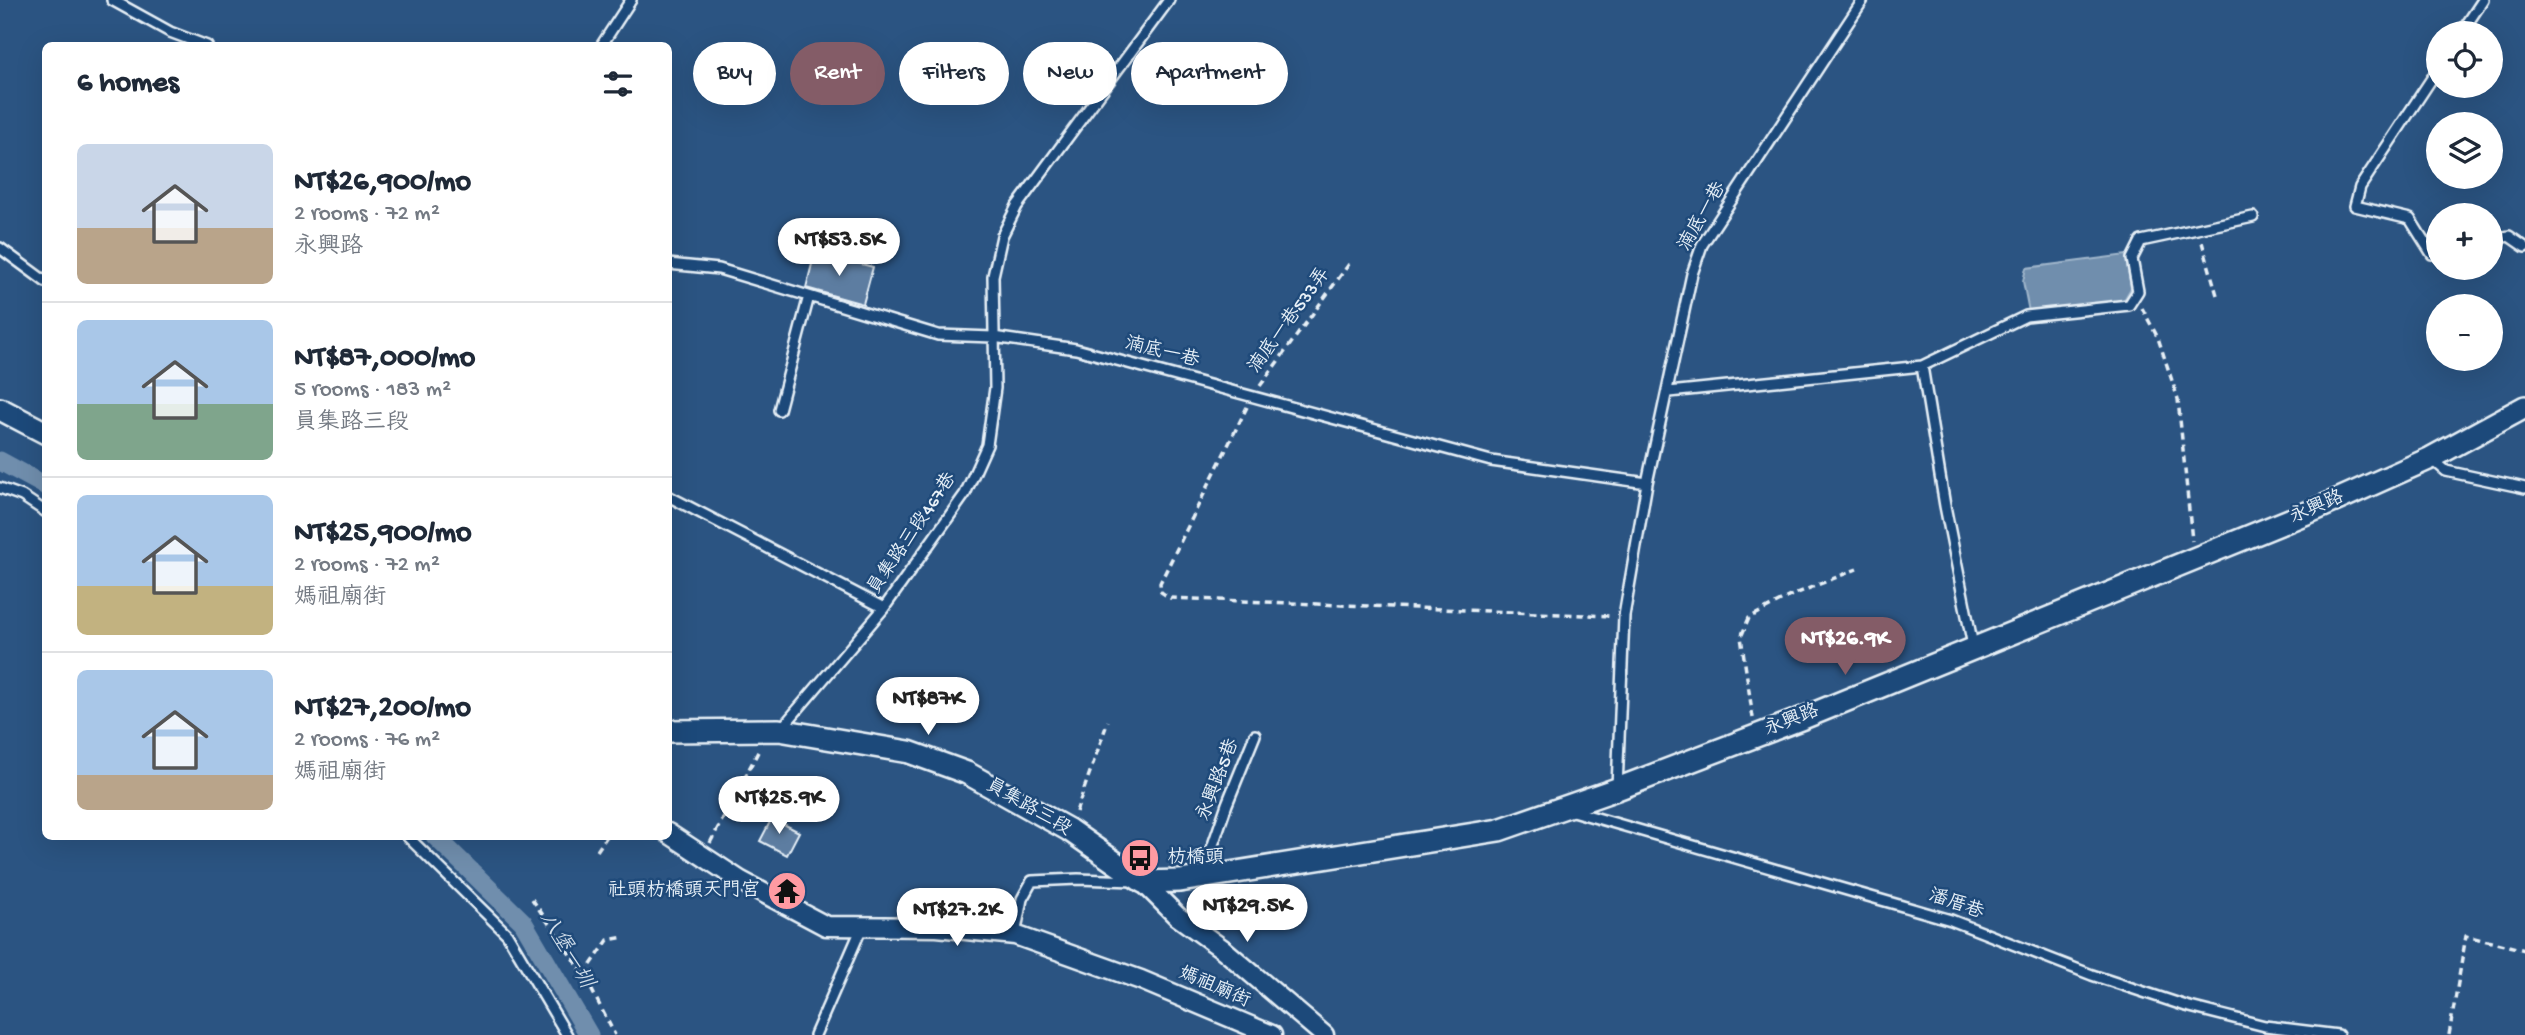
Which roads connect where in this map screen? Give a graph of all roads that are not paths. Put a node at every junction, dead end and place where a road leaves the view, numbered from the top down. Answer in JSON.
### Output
{"nodes":[{"id":1,"x":112,"y":0,"type":"edge"},
{"id":2,"x":631,"y":0,"type":"edge"},
{"id":3,"x":1169,"y":0,"type":"edge"},
{"id":4,"x":1863,"y":0,"type":"edge"},
{"id":5,"x":2483,"y":0,"type":"edge"},
{"id":6,"x":2469,"y":21,"type":"edge"},
{"id":7,"x":196,"y":42,"type":"edge"},
{"id":8,"x":604,"y":42,"type":"edge"},
{"id":9,"x":2426,"y":87,"type":"edge"},
{"id":10,"x":2253,"y":217,"type":"dead end"},
{"id":11,"x":2503,"y":237,"type":"edge"},
{"id":12,"x":2525,"y":247,"type":"edge"},
{"id":13,"x":0,"y":248,"type":"edge"},
{"id":14,"x":2426,"y":249,"type":"edge"},
{"id":15,"x":672,"y":264,"type":"edge"},
{"id":16,"x":42,"y":279,"type":"edge"},
{"id":17,"x":809,"y":296,"type":"junction"},
{"id":18,"x":993,"y":337,"type":"junction"},
{"id":19,"x":1922,"y":366,"type":"junction"},
{"id":20,"x":1669,"y":392,"type":"junction"},
{"id":21,"x":2525,"y":407,"type":"edge"},
{"id":22,"x":0,"y":409,"type":"edge"},
{"id":23,"x":779,"y":410,"type":"dead end"},
{"id":24,"x":42,"y":431,"type":"edge"},
{"id":25,"x":2431,"y":458,"type":"junction"},
{"id":26,"x":1647,"y":483,"type":"junction"},
{"id":27,"x":0,"y":488,"type":"edge"},
{"id":28,"x":2525,"y":488,"type":"edge"},
{"id":29,"x":672,"y":498,"type":"edge"},
{"id":30,"x":42,"y":509,"type":"edge"},
{"id":31,"x":884,"y":608,"type":"junction"},
{"id":32,"x":1973,"y":646,"type":"junction"},
{"id":33,"x":779,"y":730,"type":"junction"},
{"id":34,"x":672,"y":731,"type":"edge"},
{"id":35,"x":1255,"y":735,"type":"dead end"},
{"id":36,"x":1617,"y":789,"type":"junction"},
{"id":37,"x":1562,"y":808,"type":"junction"},
{"id":38,"x":672,"y":836,"type":"edge"},
{"id":39,"x":411,"y":840,"type":"edge"},
{"id":40,"x":1202,"y":877,"type":"junction"},
{"id":41,"x":1143,"y":881,"type":"junction"},
{"id":42,"x":863,"y":925,"type":"junction"},
{"id":43,"x":1015,"y":935,"type":"junction"},
{"id":44,"x":567,"y":1035,"type":"edge"},
{"id":45,"x":815,"y":1035,"type":"edge"},
{"id":46,"x":1272,"y":1035,"type":"edge"},
{"id":47,"x":1324,"y":1035,"type":"edge"},
{"id":48,"x":2338,"y":1035,"type":"edge"}],
"edges":[{"from":1,"to":7,"type":"lane"},
{"from":2,"to":8,"type":"lane"},
{"from":3,"to":18,"type":"lane","name":"員集路三段467巷"},
{"from":4,"to":20,"type":"lane","name":"湳底一巷"},
{"from":5,"to":6,"type":"lane"},
{"from":9,"to":14,"type":"lane"},
{"from":10,"to":19,"type":"lane"},
{"from":11,"to":12,"type":"lane"},
{"from":13,"to":16,"type":"lane"},
{"from":15,"to":17,"type":"lane","name":"湳底一巷"},
{"from":17,"to":18,"type":"lane","name":"湳底一巷"},
{"from":17,"to":23,"type":"lane"},
{"from":18,"to":26,"type":"lane","name":"湳底一巷"},
{"from":18,"to":31,"type":"lane","name":"員集路三段467巷"},
{"from":19,"to":20,"type":"lane"},
{"from":19,"to":32,"type":"lane"},
{"from":20,"to":26,"type":"lane","name":"湳底一巷"},
{"from":21,"to":25,"type":"street","name":"永興路"},
{"from":22,"to":24,"type":"street"},
{"from":25,"to":28,"type":"lane"},
{"from":25,"to":32,"type":"street","name":"永興路"},
{"from":26,"to":36,"type":"lane","name":"湳底一巷"},
{"from":27,"to":30,"type":"lane"},
{"from":29,"to":31,"type":"lane"},
{"from":31,"to":33,"type":"lane","name":"員集路三段467巷"},
{"from":32,"to":36,"type":"street","name":"永興路"},
{"from":33,"to":34,"type":"street","name":"員集路三段"},
{"from":33,"to":41,"type":"street","name":"員集路三段"},
{"from":35,"to":40,"type":"lane","name":"永興路5巷"},
{"from":36,"to":37,"type":"street","name":"永興路"},
{"from":37,"to":40,"type":"street","name":"永興路"},
{"from":37,"to":48,"type":"lane","name":"潘厝巷"},
{"from":38,"to":42,"type":"street","name":"媽祖廟街"},
{"from":39,"to":44,"type":"lane"},
{"from":40,"to":41,"type":"street","name":"永興路"},
{"from":41,"to":43,"type":"lane"},
{"from":41,"to":47,"type":"street","name":"員集路三段"},
{"from":42,"to":43,"type":"street","name":"媽祖廟街"},
{"from":42,"to":45,"type":"lane"},
{"from":43,"to":46,"type":"street","name":"媽祖廟街"}]}
